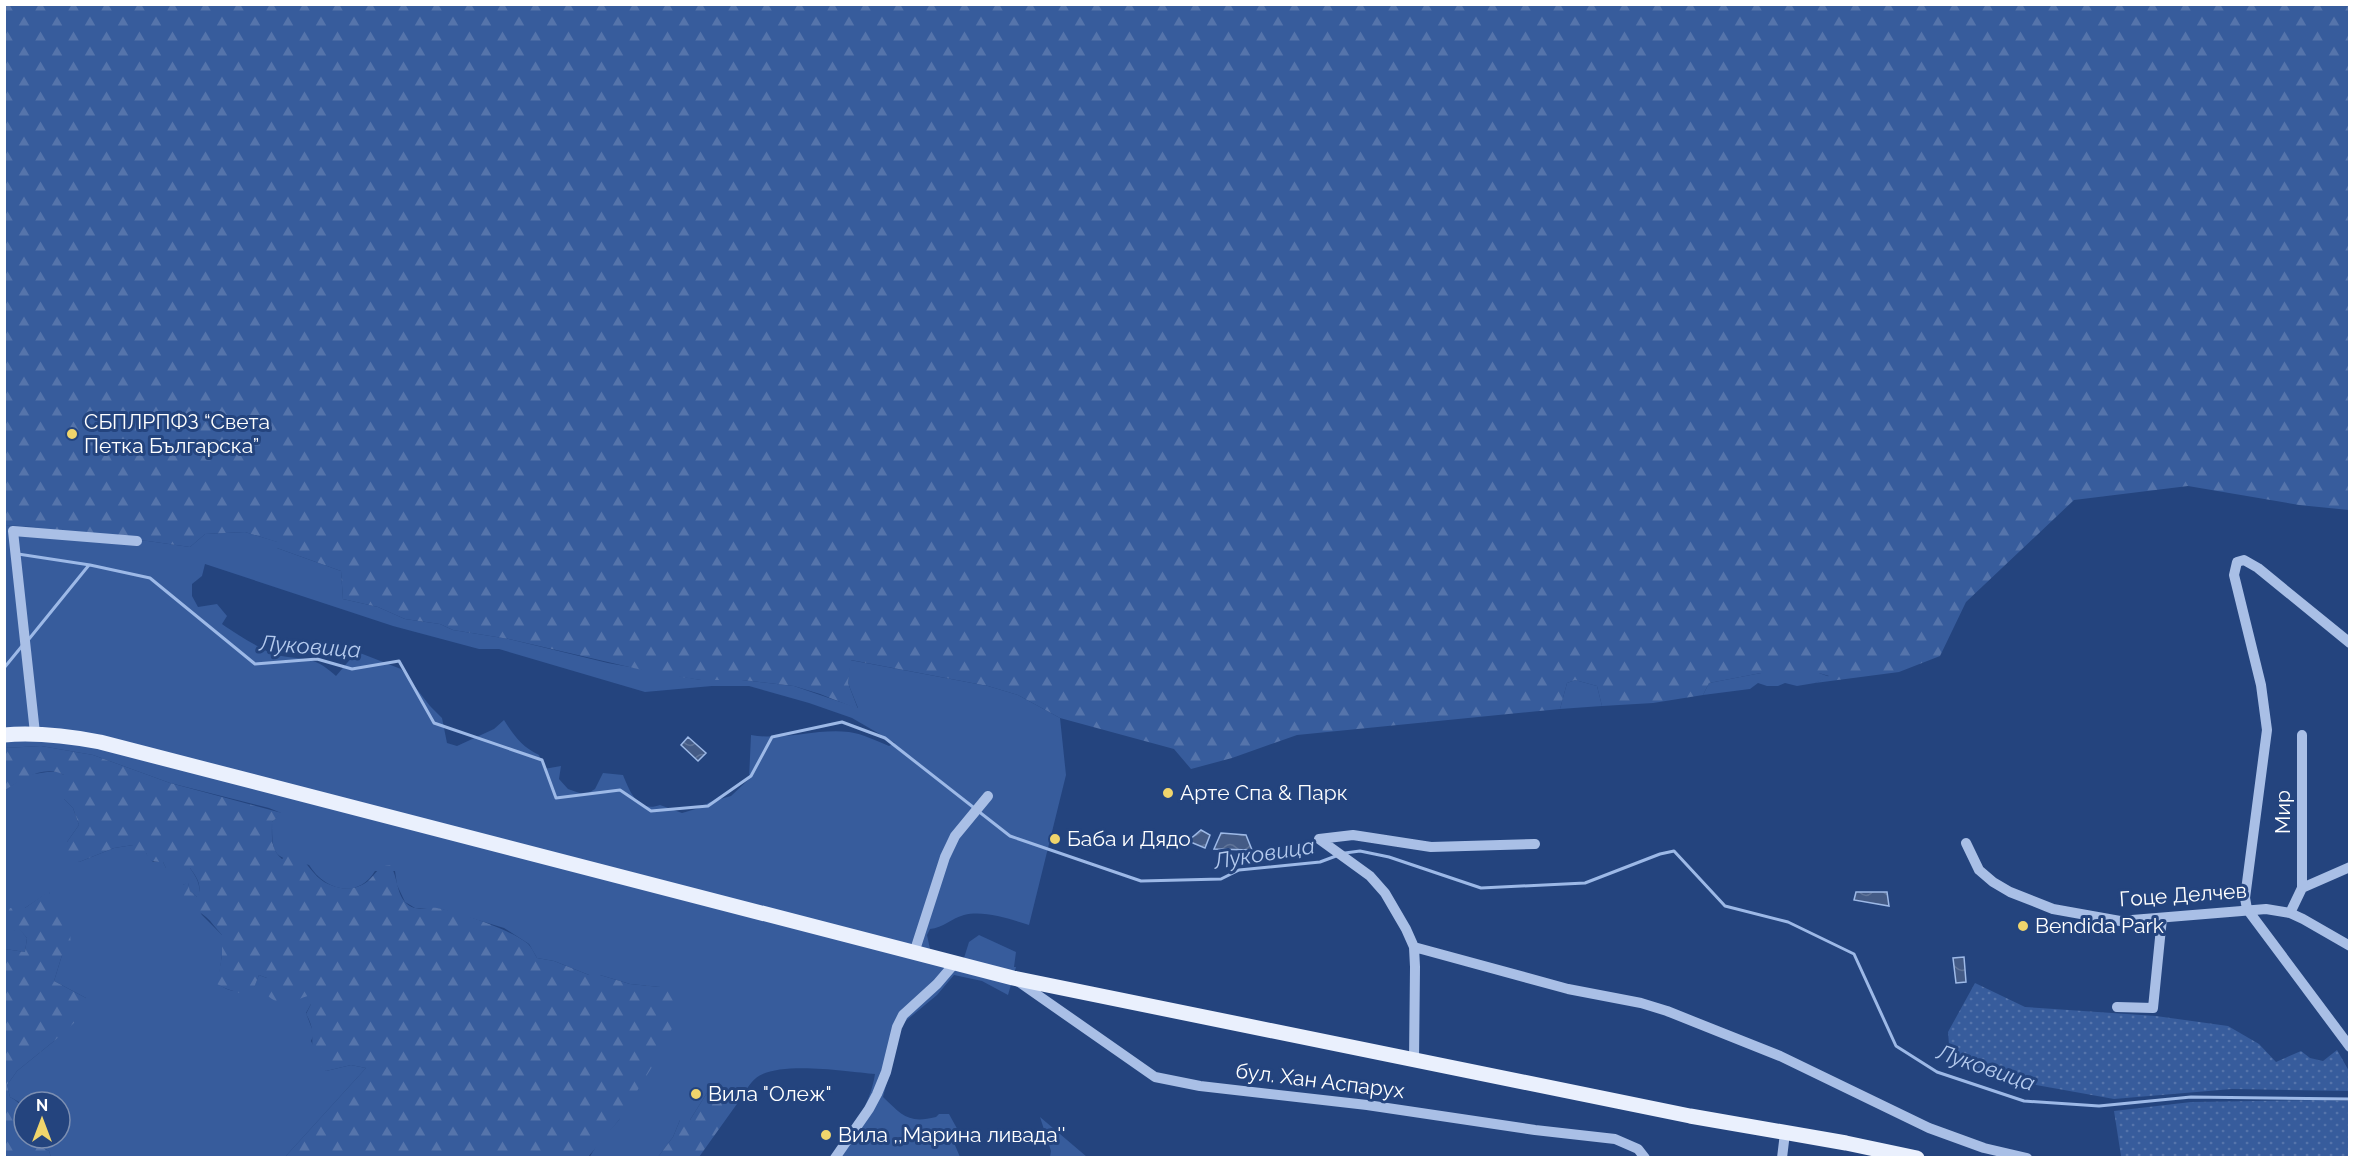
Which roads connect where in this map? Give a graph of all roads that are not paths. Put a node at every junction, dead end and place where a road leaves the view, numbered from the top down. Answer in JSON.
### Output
{"nodes":[{"id":1,"x":137,"y":541,"type":"dead end"},
{"id":2,"x":2349,"y":643,"type":"edge"},
{"id":3,"x":35,"y":733,"type":"junction"},
{"id":4,"x":4,"y":735,"type":"edge"},
{"id":5,"x":2302,"y":735,"type":"dead end"},
{"id":6,"x":985,"y":800,"type":"dead end"},
{"id":7,"x":1966,"y":843,"type":"dead end"},
{"id":8,"x":1535,"y":844,"type":"dead end"},
{"id":9,"x":2349,"y":867,"type":"edge"},
{"id":10,"x":2302,"y":888,"type":"junction"},
{"id":11,"x":2247,"y":909,"type":"junction"},
{"id":12,"x":2290,"y":914,"type":"junction"},
{"id":13,"x":2162,"y":918,"type":"junction"},
{"id":14,"x":2349,"y":946,"type":"edge"},
{"id":15,"x":1414,"y":947,"type":"junction"},
{"id":16,"x":914,"y":953,"type":"junction"},
{"id":17,"x":955,"y":963,"type":"junction"},
{"id":18,"x":1013,"y":978,"type":"junction"},
{"id":19,"x":2117,"y":1007,"type":"dead end"},
{"id":20,"x":2349,"y":1047,"type":"edge"},
{"id":21,"x":1414,"y":1061,"type":"junction"},
{"id":22,"x":1785,"y":1133,"type":"junction"},
{"id":23,"x":835,"y":1158,"type":"edge"},
{"id":24,"x":1645,"y":1158,"type":"edge"},
{"id":25,"x":1782,"y":1158,"type":"edge"},
{"id":26,"x":1917,"y":1158,"type":"edge"},
{"id":27,"x":2027,"y":1158,"type":"edge"}],
"edges":[{"from":1,"to":3,"type":"street"},
{"from":2,"to":11,"type":"street"},
{"from":3,"to":4,"type":"main road"},
{"from":3,"to":16,"type":"main road"},
{"from":5,"to":10,"type":"street","name":"Мир"},
{"from":6,"to":16,"type":"street"},
{"from":7,"to":13,"type":"street","name":"Гоце Делчев"},
{"from":8,"to":15,"type":"street"},
{"from":9,"to":10,"type":"street"},
{"from":10,"to":12,"type":"street","name":"Мир"},
{"from":11,"to":12,"type":"street","name":"Гоце Делчев"},
{"from":11,"to":13,"type":"street","name":"Гоце Делчев"},
{"from":11,"to":20,"type":"street"},
{"from":12,"to":14,"type":"street","name":"Гоце Делчев"},
{"from":13,"to":19,"type":"street"},
{"from":15,"to":21,"type":"street"},
{"from":15,"to":27,"type":"street"},
{"from":16,"to":17,"type":"main road"},
{"from":17,"to":18,"type":"main road"},
{"from":17,"to":23,"type":"street"},
{"from":18,"to":21,"type":"main road"},
{"from":18,"to":24,"type":"street","name":"бул. Хан Аспарух"},
{"from":21,"to":22,"type":"main road"},
{"from":22,"to":25,"type":"street"},
{"from":22,"to":26,"type":"main road"}]}
